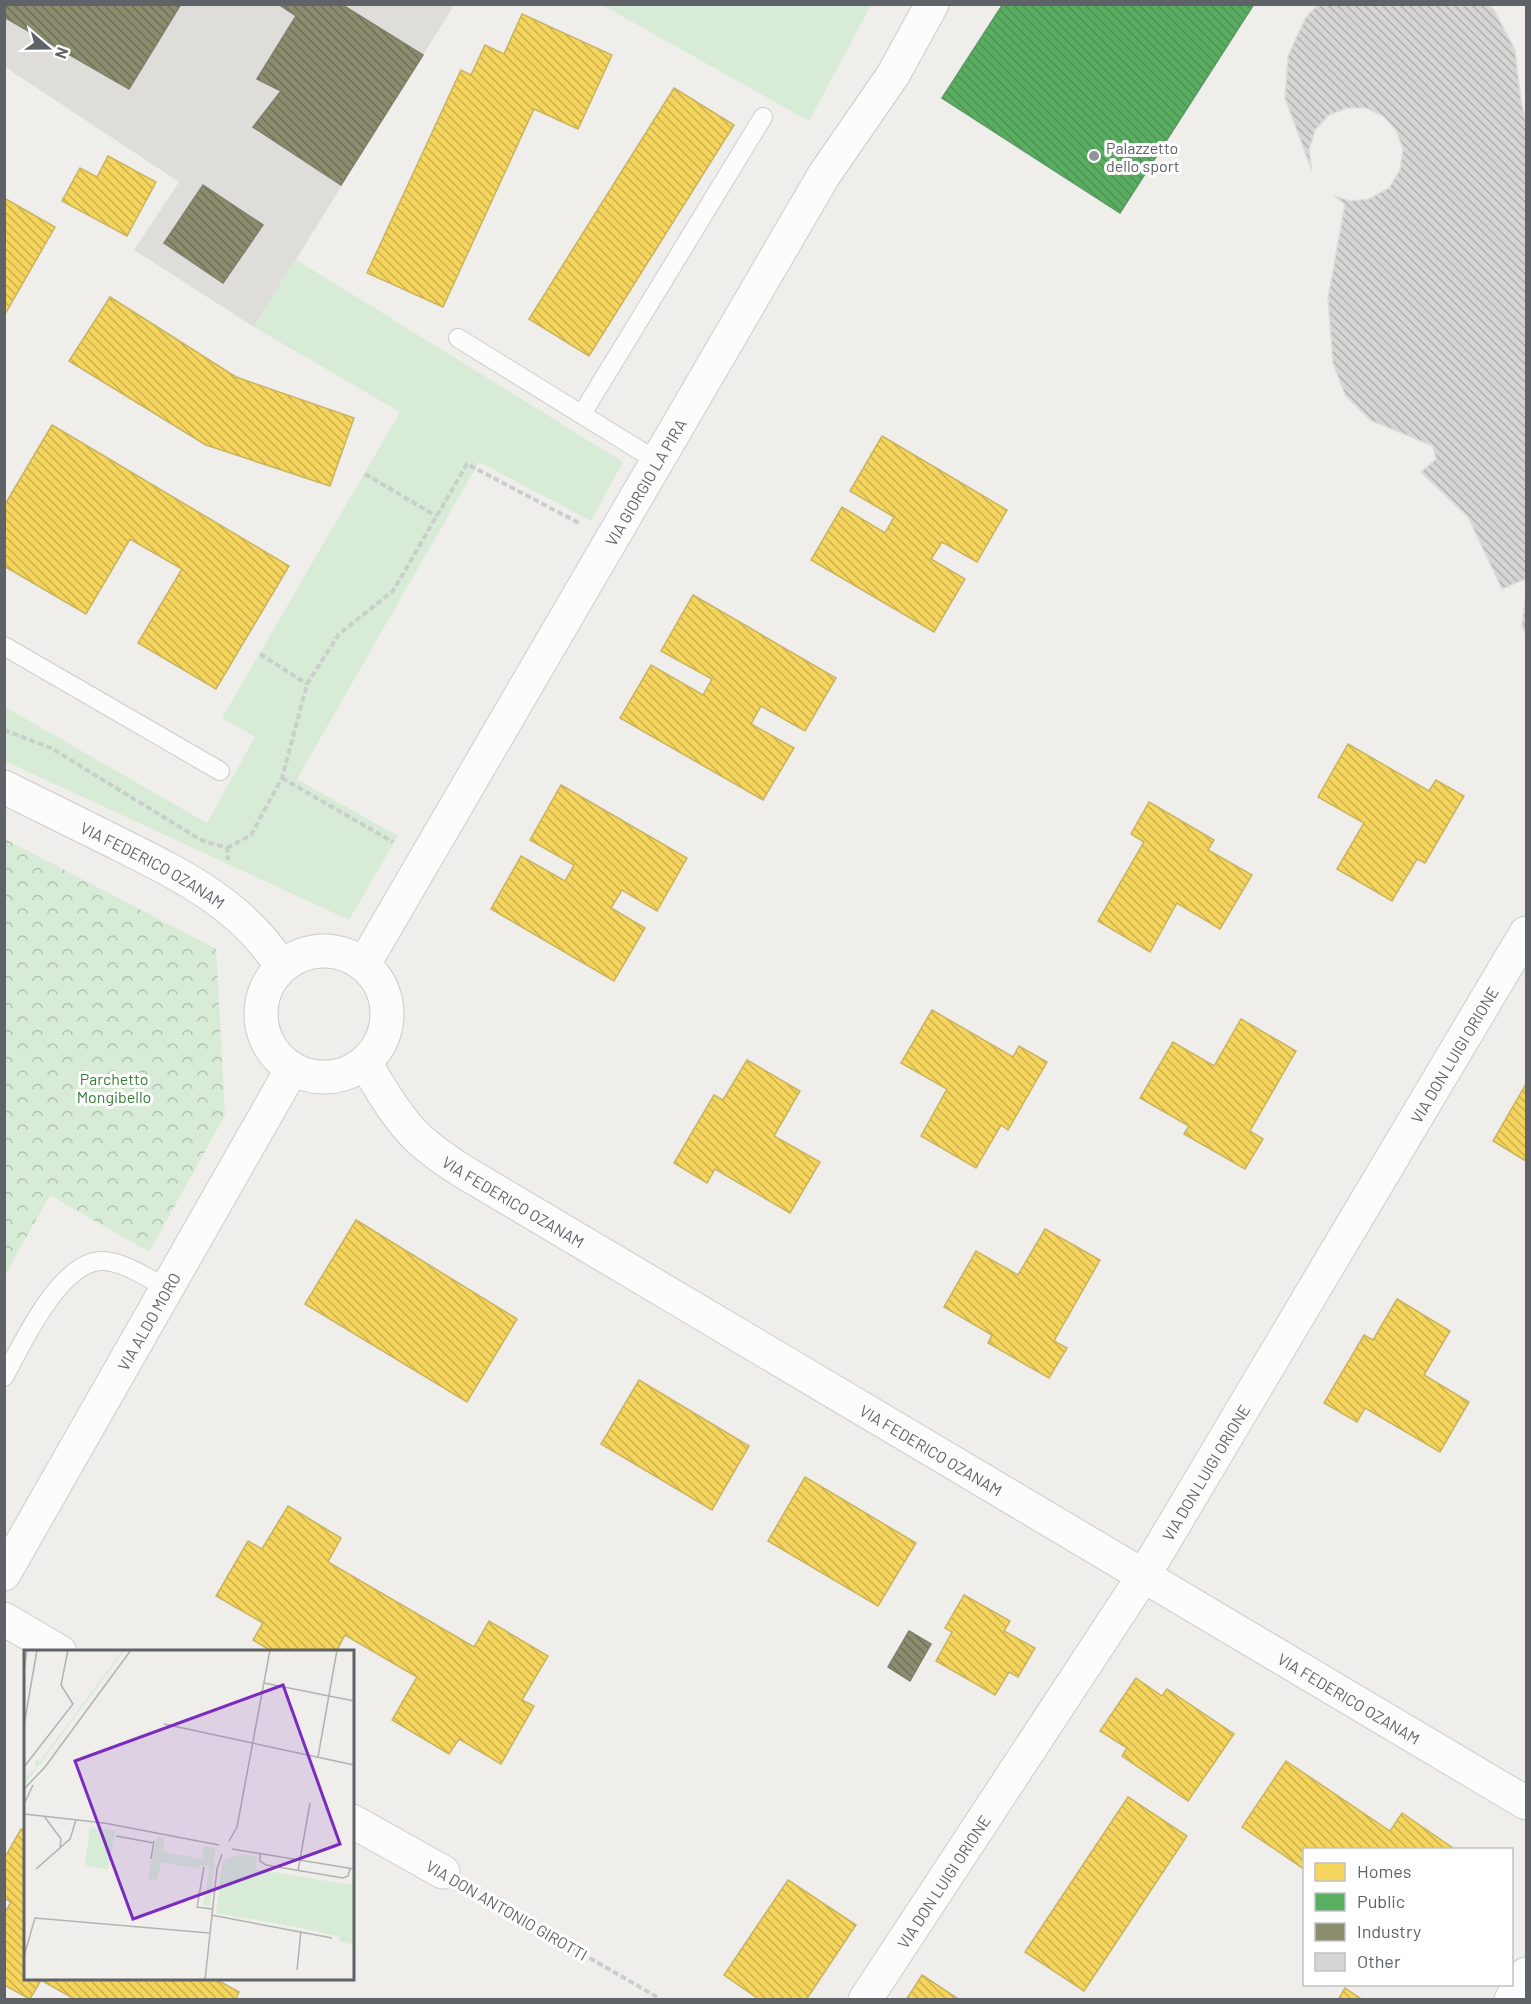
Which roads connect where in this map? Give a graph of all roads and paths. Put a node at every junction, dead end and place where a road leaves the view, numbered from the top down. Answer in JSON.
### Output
{"nodes":[{"id":1,"x":932,"y":4,"type":"edge"},
{"id":2,"x":763,"y":117,"type":"dead end"},
{"id":3,"x":458,"y":338,"type":"dead end"},
{"id":4,"x":582,"y":414,"type":"junction"},
{"id":5,"x":657,"y":460,"type":"junction"},
{"id":6,"x":365,"y":474,"type":"dead end"},
{"id":7,"x":436,"y":516,"type":"junction"},
{"id":8,"x":611,"y":540,"type":"junction"},
{"id":9,"x":4,"y":646,"type":"edge"},
{"id":10,"x":260,"y":654,"type":"dead end"},
{"id":11,"x":307,"y":684,"type":"junction"},
{"id":12,"x":4,"y":730,"type":"edge"},
{"id":13,"x":220,"y":771,"type":"dead end"},
{"id":14,"x":282,"y":778,"type":"junction"},
{"id":15,"x":4,"y":787,"type":"edge"},
{"id":16,"x":227,"y":848,"type":"junction"},
{"id":17,"x":424,"y":859,"type":"junction"},
{"id":18,"x":213,"y":896,"type":"junction"},
{"id":19,"x":1527,"y":933,"type":"edge"},
{"id":20,"x":364,"y":964,"type":"junction"},
{"id":21,"x":282,"y":966,"type":"junction"},
{"id":22,"x":365,"y":1063,"type":"junction"},
{"id":23,"x":292,"y":1069,"type":"junction"},
{"id":24,"x":167,"y":1288,"type":"junction"},
{"id":25,"x":4,"y":1377,"type":"edge"},
{"id":26,"x":4,"y":1574,"type":"edge"},
{"id":27,"x":1144,"y":1575,"type":"junction"},
{"id":28,"x":4,"y":1619,"type":"edge"},
{"id":29,"x":57,"y":1650,"type":"edge"},
{"id":30,"x":1527,"y":1803,"type":"edge"},
{"id":31,"x":354,"y":1822,"type":"edge"},
{"id":32,"x":442,"y":1872,"type":"joint"},
{"id":33,"x":1527,"y":1974,"type":"edge"},
{"id":34,"x":662,"y":2000,"type":"edge"},
{"id":35,"x":865,"y":2000,"type":"edge"},
{"id":36,"x":1511,"y":2000,"type":"edge"}],
"edges":[{"from":1,"to":5,"type":"street","name":"VIA GIORGIO LA PIRA"},
{"from":2,"to":4,"type":"lane"},
{"from":3,"to":4,"type":"lane"},
{"from":4,"to":5,"type":"lane"},
{"from":5,"to":8,"type":"street","name":"VIA GIORGIO LA PIRA"},
{"from":6,"to":7,"type":"path"},
{"from":7,"to":8,"type":"path"},
{"from":7,"to":11,"type":"path"},
{"from":8,"to":17,"type":"street","name":"VIA GIORGIO LA PIRA"},
{"from":9,"to":13,"type":"lane"},
{"from":10,"to":11,"type":"path"},
{"from":11,"to":14,"type":"path"},
{"from":12,"to":16,"type":"path"},
{"from":14,"to":16,"type":"path"},
{"from":14,"to":17,"type":"path"},
{"from":15,"to":18,"type":"street","name":"VIA FEDERICO OZANAM"},
{"from":16,"to":18,"type":"path"},
{"from":17,"to":20,"type":"street","name":"VIA GIORGIO LA PIRA"},
{"from":18,"to":21,"type":"street","name":"VIA FEDERICO OZANAM"},
{"from":19,"to":27,"type":"street","name":"VIA DON LUIGI ORIONE"},
{"from":20,"to":21,"type":"street"},
{"from":20,"to":22,"type":"street"},
{"from":21,"to":23,"type":"street"},
{"from":22,"to":23,"type":"street"},
{"from":22,"to":27,"type":"street","name":"VIA FEDERICO OZANAM"},
{"from":23,"to":24,"type":"street","name":"VIA ALDO MORO"},
{"from":24,"to":25,"type":"lane"},
{"from":24,"to":26,"type":"street","name":"VIA ALDO MORO"},
{"from":27,"to":30,"type":"street","name":"VIA FEDERICO OZANAM"},
{"from":27,"to":35,"type":"street","name":"VIA DON LUIGI ORIONE"},
{"from":28,"to":29,"type":"street"},
{"from":31,"to":32,"type":"street","name":"VIA DON ANTONIO GIROTTI"},
{"from":32,"to":34,"type":"path","name":"VIA DON ANTONIO GIROTTI"},
{"from":33,"to":36,"type":"street"}]}
